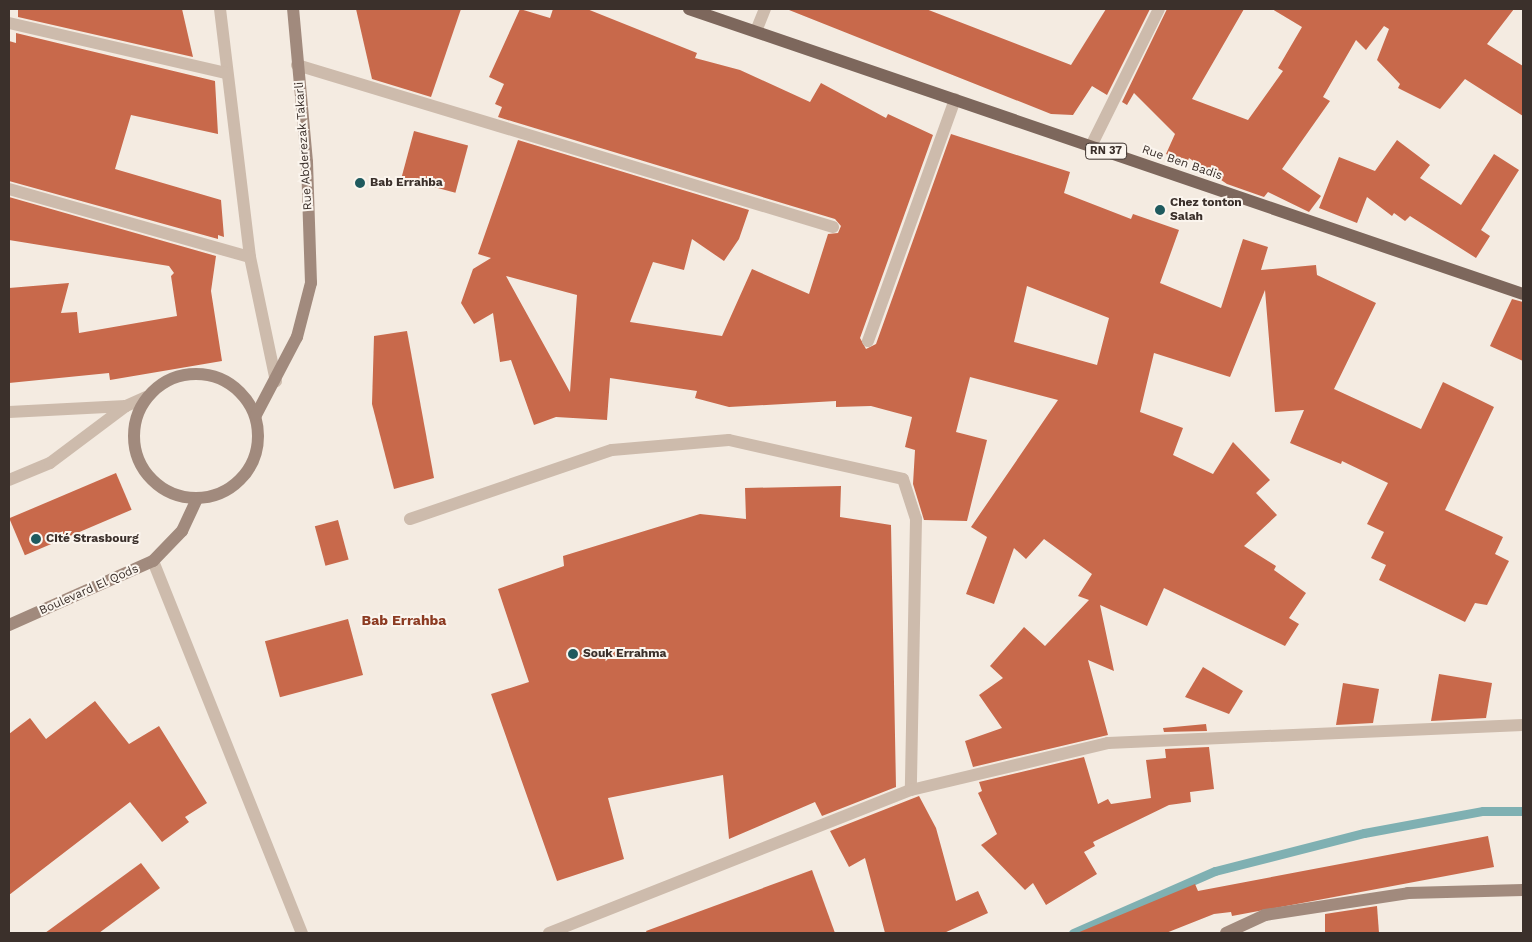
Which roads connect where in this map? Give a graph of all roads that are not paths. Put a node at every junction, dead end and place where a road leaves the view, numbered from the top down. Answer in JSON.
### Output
{"nodes":[{"id":1,"x":220,"y":9,"type":"edge"},
{"id":2,"x":293,"y":9,"type":"edge"},
{"id":3,"x":690,"y":9,"type":"edge"},
{"id":4,"x":765,"y":9,"type":"edge"},
{"id":5,"x":1159,"y":9,"type":"edge"},
{"id":6,"x":9,"y":23,"type":"edge"},
{"id":7,"x":756,"y":32,"type":"junction"},
{"id":8,"x":298,"y":65,"type":"junction"},
{"id":9,"x":226,"y":73,"type":"junction"},
{"id":10,"x":955,"y":99,"type":"junction"},
{"id":11,"x":1091,"y":146,"type":"junction"},
{"id":12,"x":9,"y":188,"type":"edge"},
{"id":13,"x":833,"y":228,"type":"dead end"},
{"id":14,"x":250,"y":257,"type":"junction"},
{"id":15,"x":1523,"y":294,"type":"edge"},
{"id":16,"x":868,"y":341,"type":"dead end"},
{"id":17,"x":276,"y":381,"type":"junction"},
{"id":18,"x":146,"y":398,"type":"junction"},
{"id":19,"x":126,"y":406,"type":"junction"},
{"id":20,"x":9,"y":412,"type":"edge"},
{"id":21,"x":256,"y":415,"type":"junction"},
{"id":22,"x":9,"y":480,"type":"edge"},
{"id":23,"x":197,"y":499,"type":"junction"},
{"id":24,"x":410,"y":519,"type":"dead end"},
{"id":25,"x":153,"y":561,"type":"junction"},
{"id":26,"x":9,"y":625,"type":"edge"},
{"id":27,"x":1523,"y":725,"type":"edge"},
{"id":28,"x":911,"y":790,"type":"junction"},
{"id":29,"x":1522,"y":890,"type":"edge"},
{"id":30,"x":302,"y":933,"type":"edge"},
{"id":31,"x":549,"y":933,"type":"edge"},
{"id":32,"x":1226,"y":933,"type":"edge"}],
"edges":[{"from":1,"to":9,"type":"street"},
{"from":2,"to":8,"type":"main road","name":"Rue Abderezak Takarli"},
{"from":3,"to":7,"type":"main road","name":"Rue Ben Badis","number":"RN 37"},
{"from":4,"to":7,"type":"street"},
{"from":5,"to":11,"type":"street"},
{"from":6,"to":9,"type":"street"},
{"from":7,"to":10,"type":"main road","name":"Rue Ben Badis","number":"RN 37"},
{"from":8,"to":13,"type":"street"},
{"from":8,"to":17,"type":"main road","name":"Rue Abderezak Takarli"},
{"from":9,"to":14,"type":"street"},
{"from":10,"to":11,"type":"main road","name":"Rue Ben Badis","number":"RN 37"},
{"from":10,"to":16,"type":"street"},
{"from":11,"to":15,"type":"main road","name":"Rue Ben Badis","number":"RN 37"},
{"from":12,"to":14,"type":"street"},
{"from":14,"to":17,"type":"street"},
{"from":17,"to":21,"type":"main road","name":"Rue Abderezak Takarli"},
{"from":18,"to":19,"type":"street"},
{"from":18,"to":21,"type":"main road"},
{"from":18,"to":23,"type":"main road"},
{"from":19,"to":20,"type":"street"},
{"from":19,"to":22,"type":"street"},
{"from":21,"to":23,"type":"main road"},
{"from":23,"to":25,"type":"main road","name":"Boulevard El Qods"},
{"from":24,"to":28,"type":"street"},
{"from":25,"to":26,"type":"main road","name":"Boulevard El Qods"},
{"from":25,"to":30,"type":"street"},
{"from":27,"to":28,"type":"street"},
{"from":28,"to":31,"type":"street"},
{"from":29,"to":32,"type":"main road"}]}
